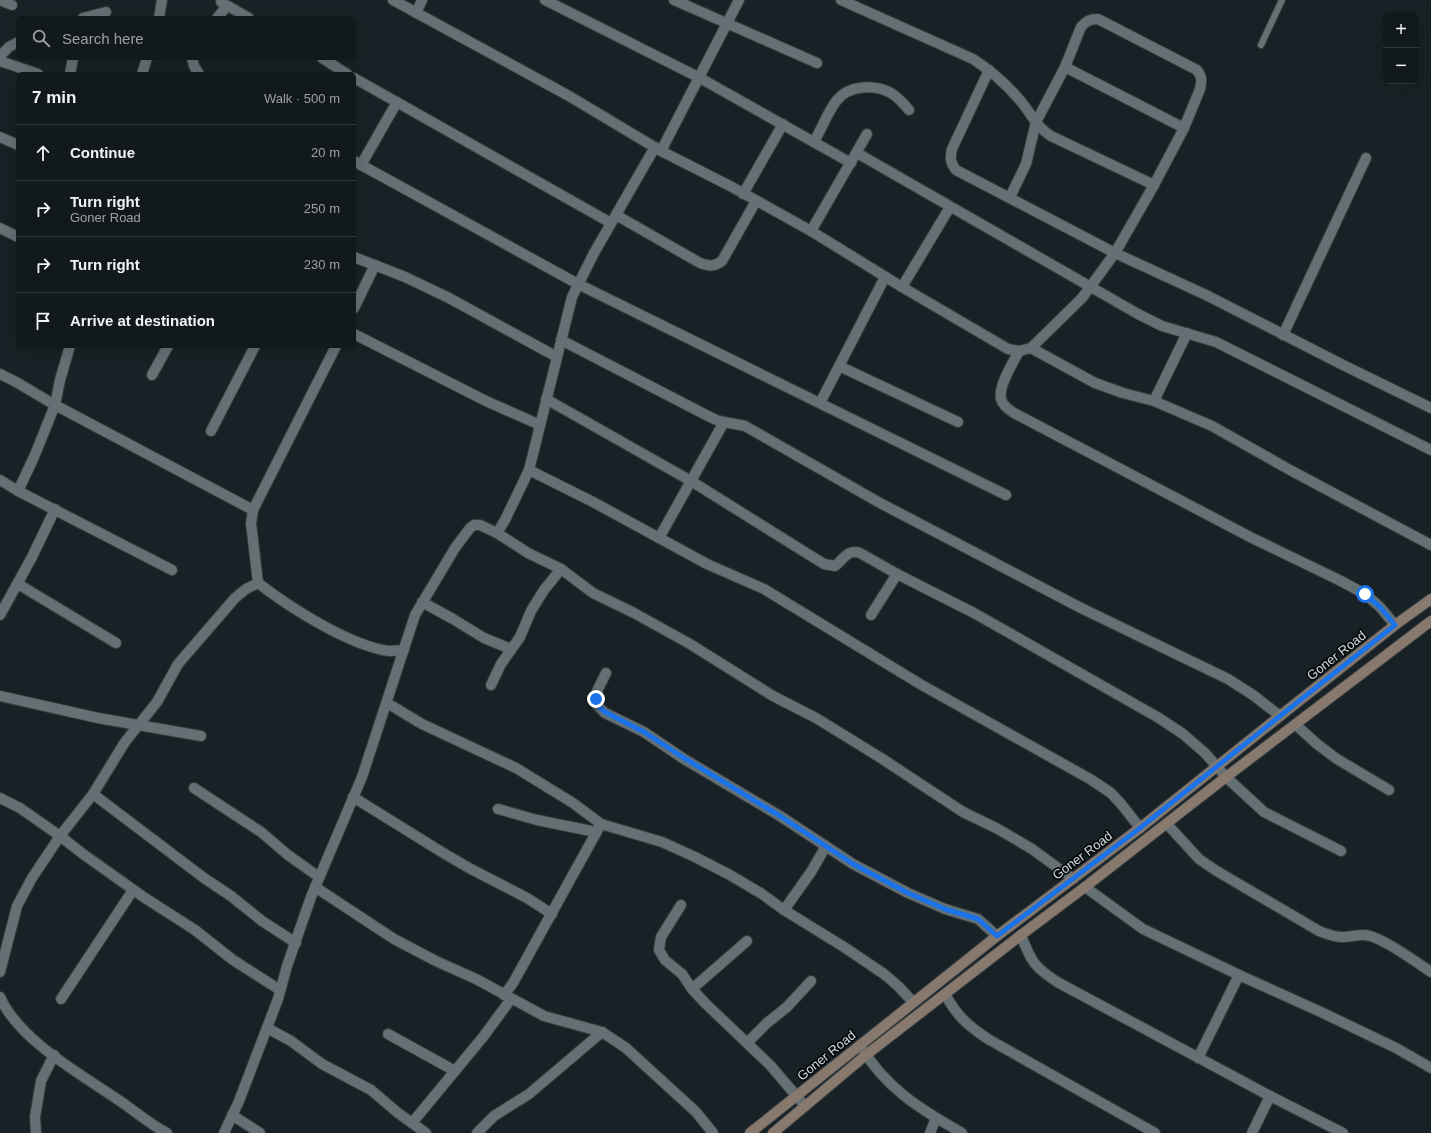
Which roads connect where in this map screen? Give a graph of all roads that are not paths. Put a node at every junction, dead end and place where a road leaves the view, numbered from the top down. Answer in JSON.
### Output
{"nodes":[{"id":1,"x":0,"y":0,"type":"edge"},
{"id":2,"x":162,"y":0,"type":"edge"},
{"id":3,"x":393,"y":0,"type":"edge"},
{"id":4,"x":422,"y":0,"type":"edge"},
{"id":5,"x":545,"y":0,"type":"edge"},
{"id":6,"x":674,"y":0,"type":"edge"},
{"id":7,"x":739,"y":0,"type":"edge"},
{"id":8,"x":841,"y":0,"type":"edge"},
{"id":9,"x":1282,"y":0,"type":"edge"},
{"id":10,"x":222,"y":2,"type":"edge"},
{"id":11,"x":12,"y":5,"type":"dead end"},
{"id":12,"x":106,"y":12,"type":"dead end"},
{"id":13,"x":416,"y":13,"type":"junction"},
{"id":14,"x":91,"y":16,"type":"edge"},
{"id":15,"x":159,"y":16,"type":"edge"},
{"id":16,"x":218,"y":16,"type":"edge"},
{"id":17,"x":245,"y":16,"type":"edge"},
{"id":18,"x":727,"y":24,"type":"junction"},
{"id":19,"x":16,"y":43,"type":"edge"},
{"id":20,"x":1261,"y":45,"type":"dead end"},
{"id":21,"x":0,"y":56,"type":"edge"},
{"id":22,"x":73,"y":60,"type":"edge"},
{"id":23,"x":146,"y":60,"type":"edge"},
{"id":24,"x":192,"y":60,"type":"edge"},
{"id":25,"x":325,"y":60,"type":"edge"},
{"id":26,"x":0,"y":61,"type":"edge"},
{"id":27,"x":817,"y":63,"type":"dead end"},
{"id":28,"x":1065,"y":68,"type":"junction"},
{"id":29,"x":989,"y":70,"type":"junction"},
{"id":30,"x":32,"y":72,"type":"edge"},
{"id":31,"x":70,"y":72,"type":"edge"},
{"id":32,"x":143,"y":72,"type":"edge"},
{"id":33,"x":198,"y":72,"type":"edge"},
{"id":34,"x":344,"y":72,"type":"edge"},
{"id":35,"x":700,"y":78,"type":"junction"},
{"id":36,"x":356,"y":79,"type":"edge"},
{"id":37,"x":397,"y":102,"type":"junction"},
{"id":38,"x":910,"y":110,"type":"dead end"},
{"id":39,"x":1036,"y":122,"type":"junction"},
{"id":40,"x":783,"y":124,"type":"junction"},
{"id":41,"x":1184,"y":128,"type":"junction"},
{"id":42,"x":867,"y":134,"type":"dead end"},
{"id":43,"x":0,"y":137,"type":"edge"},
{"id":44,"x":814,"y":142,"type":"junction"},
{"id":45,"x":16,"y":144,"type":"edge"},
{"id":46,"x":658,"y":149,"type":"junction"},
{"id":47,"x":856,"y":153,"type":"junction"},
{"id":48,"x":1366,"y":158,"type":"dead end"},
{"id":49,"x":851,"y":162,"type":"junction"},
{"id":50,"x":358,"y":163,"type":"edge"},
{"id":51,"x":1154,"y":185,"type":"junction"},
{"id":52,"x":743,"y":194,"type":"junction"},
{"id":53,"x":1010,"y":197,"type":"junction"},
{"id":54,"x":756,"y":201,"type":"junction"},
{"id":55,"x":950,"y":207,"type":"junction"},
{"id":56,"x":614,"y":219,"type":"junction"},
{"id":57,"x":0,"y":228,"type":"edge"},
{"id":58,"x":811,"y":232,"type":"junction"},
{"id":59,"x":16,"y":236,"type":"edge"},
{"id":60,"x":1115,"y":253,"type":"junction"},
{"id":61,"x":356,"y":258,"type":"edge"},
{"id":62,"x":375,"y":265,"type":"junction"},
{"id":63,"x":885,"y":277,"type":"junction"},
{"id":64,"x":578,"y":284,"type":"junction"},
{"id":65,"x":902,"y":287,"type":"junction"},
{"id":66,"x":1090,"y":287,"type":"junction"},
{"id":67,"x":356,"y":304,"type":"edge"},
{"id":68,"x":1187,"y":332,"type":"junction"},
{"id":69,"x":356,"y":335,"type":"edge"},
{"id":70,"x":1284,"y":335,"type":"junction"},
{"id":71,"x":561,"y":340,"type":"junction"},
{"id":72,"x":69,"y":348,"type":"edge"},
{"id":73,"x":167,"y":348,"type":"edge"},
{"id":74,"x":254,"y":348,"type":"edge"},
{"id":75,"x":333,"y":348,"type":"edge"},
{"id":76,"x":1031,"y":348,"type":"junction"},
{"id":77,"x":1019,"y":351,"type":"junction"},
{"id":78,"x":557,"y":357,"type":"junction"},
{"id":79,"x":839,"y":366,"type":"junction"},
{"id":80,"x":0,"y":374,"type":"edge"},
{"id":81,"x":152,"y":375,"type":"dead end"},
{"id":82,"x":546,"y":399,"type":"junction"},
{"id":83,"x":1154,"y":401,"type":"junction"},
{"id":84,"x":820,"y":403,"type":"junction"},
{"id":85,"x":55,"y":405,"type":"junction"},
{"id":86,"x":1431,"y":408,"type":"edge"},
{"id":87,"x":724,"y":422,"type":"junction"},
{"id":88,"x":958,"y":422,"type":"dead end"},
{"id":89,"x":540,"y":425,"type":"junction"},
{"id":90,"x":211,"y":431,"type":"dead end"},
{"id":91,"x":1431,"y":450,"type":"edge"},
{"id":92,"x":529,"y":470,"type":"junction"},
{"id":93,"x":0,"y":480,"type":"edge"},
{"id":94,"x":691,"y":481,"type":"junction"},
{"id":95,"x":18,"y":491,"type":"junction"},
{"id":96,"x":1006,"y":495,"type":"dead end"},
{"id":97,"x":55,"y":510,"type":"junction"},
{"id":98,"x":253,"y":510,"type":"junction"},
{"id":99,"x":496,"y":533,"type":"junction"},
{"id":100,"x":659,"y":538,"type":"junction"},
{"id":101,"x":1431,"y":545,"type":"edge"},
{"id":102,"x":561,"y":569,"type":"junction"},
{"id":103,"x":172,"y":570,"type":"dead end"},
{"id":104,"x":897,"y":574,"type":"junction"},
{"id":105,"x":258,"y":583,"type":"junction"},
{"id":106,"x":18,"y":584,"type":"junction"},
{"id":107,"x":1431,"y":599,"type":"edge"},
{"id":108,"x":422,"y":602,"type":"junction"},
{"id":109,"x":871,"y":614,"type":"dead end"},
{"id":110,"x":0,"y":615,"type":"edge"},
{"id":111,"x":1431,"y":621,"type":"edge"},
{"id":112,"x":1395,"y":625,"type":"junction"},
{"id":113,"x":116,"y":643,"type":"dead end"},
{"id":114,"x":511,"y":649,"type":"junction"},
{"id":115,"x":404,"y":650,"type":"junction"},
{"id":116,"x":606,"y":673,"type":"dead end"},
{"id":117,"x":491,"y":685,"type":"dead end"},
{"id":118,"x":0,"y":696,"type":"edge"},
{"id":119,"x":387,"y":703,"type":"junction"},
{"id":120,"x":1280,"y":716,"type":"junction"},
{"id":121,"x":138,"y":725,"type":"junction"},
{"id":122,"x":1296,"y":725,"type":"junction"},
{"id":123,"x":201,"y":736,"type":"dead end"},
{"id":124,"x":1217,"y":766,"type":"junction"},
{"id":125,"x":1226,"y":777,"type":"junction"},
{"id":126,"x":194,"y":788,"type":"dead end"},
{"id":127,"x":1389,"y":790,"type":"dead end"},
{"id":128,"x":93,"y":794,"type":"junction"},
{"id":129,"x":353,"y":797,"type":"junction"},
{"id":130,"x":0,"y":798,"type":"edge"},
{"id":131,"x":498,"y":809,"type":"dead end"},
{"id":132,"x":1167,"y":824,"type":"junction"},
{"id":133,"x":599,"y":828,"type":"junction"},
{"id":134,"x":1140,"y":828,"type":"junction"},
{"id":135,"x":60,"y":836,"type":"junction"},
{"id":136,"x":826,"y":846,"type":"junction"},
{"id":137,"x":1341,"y":851,"type":"dead end"},
{"id":138,"x":1073,"y":879,"type":"junction"},
{"id":139,"x":317,"y":882,"type":"junction"},
{"id":140,"x":1085,"y":888,"type":"junction"},
{"id":141,"x":133,"y":890,"type":"junction"},
{"id":142,"x":681,"y":905,"type":"dead end"},
{"id":143,"x":784,"y":910,"type":"junction"},
{"id":144,"x":552,"y":914,"type":"junction"},
{"id":145,"x":1021,"y":935,"type":"junction"},
{"id":146,"x":997,"y":936,"type":"junction"},
{"id":147,"x":747,"y":941,"type":"dead end"},
{"id":148,"x":296,"y":942,"type":"junction"},
{"id":149,"x":0,"y":972,"type":"edge"},
{"id":150,"x":1431,"y":972,"type":"edge"},
{"id":151,"x":1239,"y":976,"type":"junction"},
{"id":152,"x":811,"y":982,"type":"dead end"},
{"id":153,"x":692,"y":989,"type":"junction"},
{"id":154,"x":280,"y":990,"type":"junction"},
{"id":155,"x":945,"y":994,"type":"junction"},
{"id":156,"x":0,"y":997,"type":"edge"},
{"id":157,"x":508,"y":997,"type":"junction"},
{"id":158,"x":62,"y":999,"type":"dead end"},
{"id":159,"x":913,"y":1002,"type":"junction"},
{"id":160,"x":267,"y":1028,"type":"junction"},
{"id":161,"x":602,"y":1032,"type":"junction"},
{"id":162,"x":388,"y":1034,"type":"dead end"},
{"id":163,"x":747,"y":1043,"type":"junction"},
{"id":164,"x":860,"y":1045,"type":"junction"},
{"id":165,"x":54,"y":1055,"type":"junction"},
{"id":166,"x":866,"y":1055,"type":"junction"},
{"id":167,"x":1198,"y":1058,"type":"junction"},
{"id":168,"x":1431,"y":1068,"type":"edge"},
{"id":169,"x":455,"y":1071,"type":"junction"},
{"id":170,"x":796,"y":1096,"type":"junction"},
{"id":171,"x":1270,"y":1096,"type":"junction"},
{"id":172,"x":805,"y":1106,"type":"junction"},
{"id":173,"x":232,"y":1114,"type":"junction"},
{"id":174,"x":936,"y":1118,"type":"junction"},
{"id":175,"x":412,"y":1123,"type":"junction"},
{"id":176,"x":36,"y":1133,"type":"edge"},
{"id":177,"x":168,"y":1133,"type":"edge"},
{"id":178,"x":224,"y":1133,"type":"edge"},
{"id":179,"x":260,"y":1133,"type":"edge"},
{"id":180,"x":426,"y":1133,"type":"edge"},
{"id":181,"x":477,"y":1133,"type":"edge"},
{"id":182,"x":712,"y":1133,"type":"edge"},
{"id":183,"x":750,"y":1133,"type":"edge"},
{"id":184,"x":772,"y":1133,"type":"edge"},
{"id":185,"x":930,"y":1133,"type":"edge"},
{"id":186,"x":962,"y":1133,"type":"edge"},
{"id":187,"x":1155,"y":1133,"type":"edge"},
{"id":188,"x":1252,"y":1133,"type":"edge"},
{"id":189,"x":1343,"y":1133,"type":"edge"}],
"edges":[{"from":1,"to":11,"type":"street"},
{"from":2,"to":15,"type":"street"},
{"from":3,"to":13,"type":"street"},
{"from":4,"to":13,"type":"street"},
{"from":5,"to":35,"type":"street"},
{"from":6,"to":18,"type":"street"},
{"from":7,"to":18,"type":"street"},
{"from":8,"to":29,"type":"street"},
{"from":9,"to":20,"type":"lane"},
{"from":10,"to":16,"type":"street"},
{"from":10,"to":17,"type":"street"},
{"from":12,"to":14,"type":"street"},
{"from":13,"to":46,"type":"street"},
{"from":18,"to":27,"type":"street"},
{"from":18,"to":35,"type":"street"},
{"from":19,"to":21,"type":"street"},
{"from":22,"to":31,"type":"street"},
{"from":23,"to":32,"type":"street"},
{"from":24,"to":33,"type":"street"},
{"from":25,"to":34,"type":"street"},
{"from":26,"to":30,"type":"street"},
{"from":28,"to":39,"type":"street"},
{"from":28,"to":41,"type":"street"},
{"from":28,"to":41,"type":"street"},
{"from":29,"to":39,"type":"street"},
{"from":29,"to":53,"type":"street"},
{"from":35,"to":40,"type":"street"},
{"from":35,"to":46,"type":"street"},
{"from":36,"to":37,"type":"street"},
{"from":37,"to":50,"type":"street"},
{"from":37,"to":56,"type":"street"},
{"from":38,"to":44,"type":"street"},
{"from":39,"to":51,"type":"street"},
{"from":39,"to":53,"type":"street"},
{"from":40,"to":44,"type":"street"},
{"from":40,"to":52,"type":"street"},
{"from":41,"to":51,"type":"street"},
{"from":42,"to":47,"type":"street"},
{"from":43,"to":45,"type":"street"},
{"from":44,"to":49,"type":"street"},
{"from":46,"to":52,"type":"street"},
{"from":46,"to":56,"type":"street"},
{"from":47,"to":49,"type":"street"},
{"from":47,"to":55,"type":"street"},
{"from":48,"to":70,"type":"street"},
{"from":49,"to":58,"type":"street"},
{"from":50,"to":64,"type":"street"},
{"from":51,"to":60,"type":"street"},
{"from":52,"to":54,"type":"street"},
{"from":53,"to":60,"type":"street"},
{"from":54,"to":56,"type":"street"},
{"from":54,"to":58,"type":"street"},
{"from":55,"to":65,"type":"street"},
{"from":55,"to":66,"type":"street"},
{"from":56,"to":64,"type":"street"},
{"from":57,"to":59,"type":"street"},
{"from":58,"to":63,"type":"street"},
{"from":60,"to":66,"type":"street"},
{"from":60,"to":70,"type":"street"},
{"from":61,"to":62,"type":"street"},
{"from":62,"to":67,"type":"street"},
{"from":62,"to":78,"type":"street"},
{"from":63,"to":65,"type":"street"},
{"from":63,"to":79,"type":"street"},
{"from":64,"to":71,"type":"street"},
{"from":64,"to":84,"type":"street"},
{"from":65,"to":77,"type":"street"},
{"from":66,"to":68,"type":"street"},
{"from":66,"to":76,"type":"street"},
{"from":68,"to":83,"type":"street"},
{"from":68,"to":91,"type":"street"},
{"from":69,"to":89,"type":"street"},
{"from":70,"to":86,"type":"street"},
{"from":71,"to":78,"type":"street"},
{"from":71,"to":87,"type":"street"},
{"from":72,"to":85,"type":"street"},
{"from":73,"to":81,"type":"street"},
{"from":74,"to":90,"type":"street"},
{"from":75,"to":98,"type":"street"},
{"from":76,"to":77,"type":"street"},
{"from":76,"to":83,"type":"street"},
{"from":77,"to":112,"type":"street"},
{"from":78,"to":82,"type":"street"},
{"from":79,"to":84,"type":"street"},
{"from":79,"to":88,"type":"street"},
{"from":80,"to":85,"type":"street"},
{"from":82,"to":89,"type":"street"},
{"from":82,"to":94,"type":"street"},
{"from":83,"to":101,"type":"street"},
{"from":84,"to":96,"type":"street"},
{"from":85,"to":95,"type":"street"},
{"from":85,"to":98,"type":"street"},
{"from":87,"to":94,"type":"street"},
{"from":87,"to":120,"type":"street"},
{"from":89,"to":92,"type":"street"},
{"from":92,"to":99,"type":"street"},
{"from":92,"to":100,"type":"street"},
{"from":93,"to":95,"type":"street"},
{"from":94,"to":100,"type":"street"},
{"from":94,"to":104,"type":"street"},
{"from":95,"to":97,"type":"street"},
{"from":97,"to":103,"type":"street"},
{"from":97,"to":106,"type":"street"},
{"from":98,"to":105,"type":"street"},
{"from":99,"to":102,"type":"street"},
{"from":99,"to":108,"type":"street"},
{"from":100,"to":134,"type":"street"},
{"from":102,"to":114,"type":"street"},
{"from":102,"to":138,"type":"street"},
{"from":104,"to":109,"type":"street"},
{"from":104,"to":124,"type":"street"},
{"from":105,"to":115,"type":"street"},
{"from":105,"to":121,"type":"street"},
{"from":106,"to":110,"type":"street"},
{"from":106,"to":113,"type":"street"},
{"from":107,"to":112,"type":"street","name":"Goner Road"},
{"from":108,"to":114,"type":"street"},
{"from":108,"to":115,"type":"street"},
{"from":111,"to":122,"type":"street","name":"Goner Road"},
{"from":112,"to":120,"type":"street","name":"Goner Road"},
{"from":114,"to":117,"type":"street"},
{"from":115,"to":119,"type":"street"},
{"from":116,"to":136,"type":"street"},
{"from":118,"to":121,"type":"street"},
{"from":119,"to":129,"type":"street"},
{"from":119,"to":133,"type":"street"},
{"from":120,"to":124,"type":"street","name":"Goner Road"},
{"from":121,"to":123,"type":"street"},
{"from":121,"to":128,"type":"street"},
{"from":122,"to":125,"type":"street","name":"Goner Road"},
{"from":122,"to":127,"type":"street"},
{"from":124,"to":125,"type":"street"},
{"from":124,"to":134,"type":"street","name":"Goner Road"},
{"from":125,"to":132,"type":"street","name":"Goner Road"},
{"from":125,"to":137,"type":"street"},
{"from":126,"to":139,"type":"street"},
{"from":128,"to":135,"type":"street"},
{"from":128,"to":148,"type":"street"},
{"from":129,"to":139,"type":"street"},
{"from":129,"to":144,"type":"street"},
{"from":130,"to":135,"type":"street"},
{"from":131,"to":133,"type":"street"},
{"from":132,"to":140,"type":"street","name":"Goner Road"},
{"from":132,"to":150,"type":"street"},
{"from":133,"to":143,"type":"street"},
{"from":133,"to":144,"type":"street"},
{"from":134,"to":138,"type":"street","name":"Goner Road"},
{"from":135,"to":141,"type":"street"},
{"from":135,"to":149,"type":"street"},
{"from":136,"to":143,"type":"street"},
{"from":136,"to":146,"type":"street"},
{"from":138,"to":140,"type":"street"},
{"from":138,"to":146,"type":"street","name":"Goner Road"},
{"from":139,"to":148,"type":"street"},
{"from":139,"to":157,"type":"street"},
{"from":140,"to":145,"type":"street","name":"Goner Road"},
{"from":140,"to":151,"type":"street"},
{"from":141,"to":154,"type":"street"},
{"from":141,"to":158,"type":"street"},
{"from":142,"to":153,"type":"street"},
{"from":143,"to":159,"type":"street"},
{"from":144,"to":157,"type":"street"},
{"from":145,"to":155,"type":"street","name":"Goner Road"},
{"from":145,"to":167,"type":"street"},
{"from":146,"to":159,"type":"street","name":"Goner Road"},
{"from":147,"to":153,"type":"street"},
{"from":148,"to":154,"type":"street"},
{"from":151,"to":167,"type":"street"},
{"from":151,"to":168,"type":"street"},
{"from":152,"to":163,"type":"street"},
{"from":153,"to":163,"type":"street"},
{"from":154,"to":160,"type":"street"},
{"from":155,"to":166,"type":"street","name":"Goner Road"},
{"from":155,"to":187,"type":"street"},
{"from":156,"to":165,"type":"street"},
{"from":157,"to":161,"type":"street"},
{"from":157,"to":169,"type":"street"},
{"from":159,"to":164,"type":"street","name":"Goner Road"},
{"from":160,"to":173,"type":"street"},
{"from":160,"to":175,"type":"street"},
{"from":161,"to":181,"type":"street"},
{"from":161,"to":182,"type":"street"},
{"from":162,"to":169,"type":"street"},
{"from":163,"to":170,"type":"street"},
{"from":164,"to":166,"type":"street"},
{"from":164,"to":170,"type":"street","name":"Goner Road"},
{"from":165,"to":176,"type":"street"},
{"from":165,"to":177,"type":"street"},
{"from":166,"to":172,"type":"street","name":"Goner Road"},
{"from":166,"to":174,"type":"street"},
{"from":167,"to":171,"type":"street"},
{"from":169,"to":175,"type":"street"},
{"from":170,"to":172,"type":"street"},
{"from":170,"to":183,"type":"street","name":"Goner Road"},
{"from":171,"to":188,"type":"street"},
{"from":171,"to":189,"type":"street"},
{"from":172,"to":184,"type":"street","name":"Goner Road"},
{"from":173,"to":178,"type":"street"},
{"from":173,"to":179,"type":"street"},
{"from":174,"to":185,"type":"street"},
{"from":174,"to":186,"type":"street"},
{"from":175,"to":180,"type":"street"}]}
